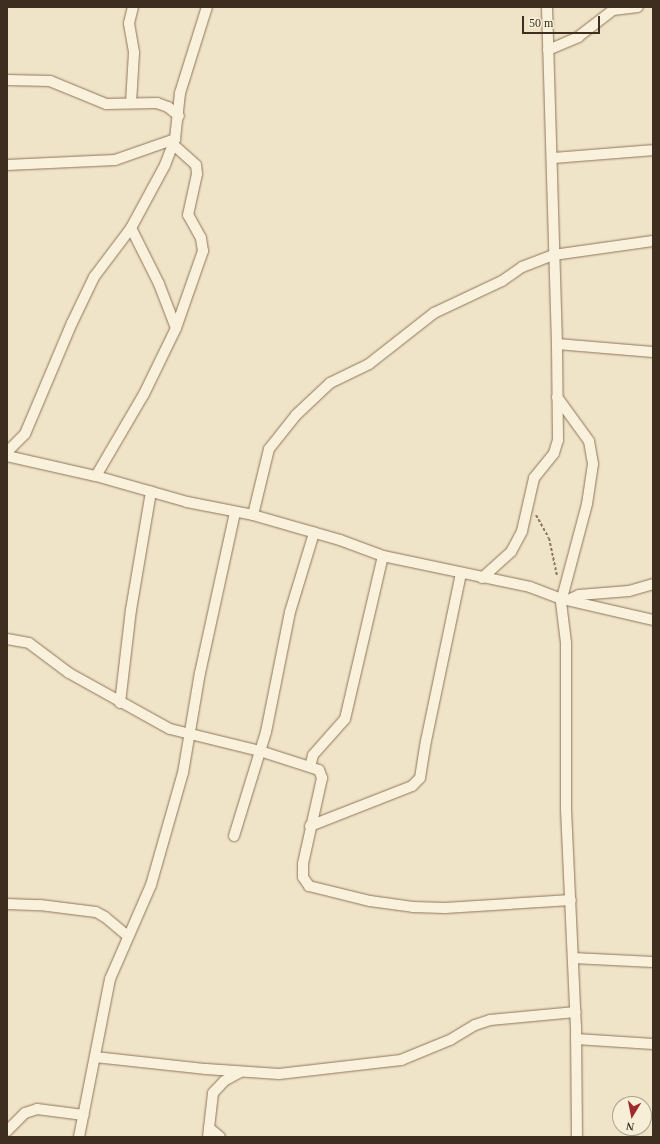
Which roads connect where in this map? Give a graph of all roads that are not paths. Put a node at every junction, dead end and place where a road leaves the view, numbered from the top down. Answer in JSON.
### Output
{"nodes":[{"id":1,"x":133,"y":7,"type":"edge"},
{"id":2,"x":207,"y":7,"type":"edge"},
{"id":3,"x":547,"y":7,"type":"edge"},
{"id":4,"x":638,"y":7,"type":"edge"},
{"id":5,"x":548,"y":50,"type":"junction"},
{"id":6,"x":7,"y":80,"type":"edge"},
{"id":7,"x":131,"y":103,"type":"junction"},
{"id":8,"x":178,"y":116,"type":"junction"},
{"id":9,"x":174,"y":142,"type":"junction"},
{"id":10,"x":653,"y":150,"type":"edge"},
{"id":11,"x":552,"y":158,"type":"junction"},
{"id":12,"x":7,"y":164,"type":"edge"},
{"id":13,"x":131,"y":228,"type":"junction"},
{"id":14,"x":653,"y":238,"type":"edge"},
{"id":15,"x":653,"y":242,"type":"edge"},
{"id":16,"x":553,"y":255,"type":"junction"},
{"id":17,"x":176,"y":328,"type":"junction"},
{"id":18,"x":558,"y":344,"type":"junction"},
{"id":19,"x":653,"y":352,"type":"edge"},
{"id":20,"x":557,"y":398,"type":"junction"},
{"id":21,"x":7,"y":452,"type":"edge"},
{"id":22,"x":7,"y":456,"type":"edge"},
{"id":23,"x":96,"y":476,"type":"junction"},
{"id":24,"x":151,"y":492,"type":"junction"},
{"id":25,"x":235,"y":512,"type":"junction"},
{"id":26,"x":253,"y":515,"type":"junction"},
{"id":27,"x":314,"y":533,"type":"junction"},
{"id":28,"x":383,"y":556,"type":"junction"},
{"id":29,"x":461,"y":573,"type":"junction"},
{"id":30,"x":482,"y":578,"type":"junction"},
{"id":31,"x":653,"y":584,"type":"edge"},
{"id":32,"x":564,"y":597,"type":"junction"},
{"id":33,"x":653,"y":620,"type":"edge"},
{"id":34,"x":7,"y":639,"type":"edge"},
{"id":35,"x":120,"y":703,"type":"junction"},
{"id":36,"x":191,"y":735,"type":"junction"},
{"id":37,"x":260,"y":751,"type":"junction"},
{"id":38,"x":310,"y":767,"type":"junction"},
{"id":39,"x":310,"y":826,"type":"junction"},
{"id":40,"x":234,"y":836,"type":"dead end"},
{"id":41,"x":571,"y":900,"type":"junction"},
{"id":42,"x":7,"y":904,"type":"edge"},
{"id":43,"x":128,"y":936,"type":"junction"},
{"id":44,"x":573,"y":958,"type":"junction"},
{"id":45,"x":653,"y":962,"type":"edge"},
{"id":46,"x":576,"y":1012,"type":"junction"},
{"id":47,"x":576,"y":1039,"type":"junction"},
{"id":48,"x":653,"y":1044,"type":"edge"},
{"id":49,"x":95,"y":1057,"type":"junction"},
{"id":50,"x":240,"y":1072,"type":"junction"},
{"id":51,"x":84,"y":1115,"type":"junction"},
{"id":52,"x":7,"y":1131,"type":"edge"},
{"id":53,"x":208,"y":1133,"type":"edge"},
{"id":54,"x":79,"y":1137,"type":"edge"},
{"id":55,"x":220,"y":1137,"type":"edge"},
{"id":56,"x":577,"y":1137,"type":"edge"}],
"edges":[{"from":1,"to":7,"type":"street"},
{"from":2,"to":8,"type":"street"},
{"from":3,"to":5,"type":"street"},
{"from":4,"to":5,"type":"street"},
{"from":5,"to":11,"type":"street"},
{"from":6,"to":7,"type":"street"},
{"from":7,"to":8,"type":"street"},
{"from":8,"to":9,"type":"street"},
{"from":9,"to":12,"type":"street"},
{"from":9,"to":13,"type":"street"},
{"from":9,"to":17,"type":"street"},
{"from":10,"to":11,"type":"street"},
{"from":11,"to":16,"type":"street"},
{"from":13,"to":17,"type":"street"},
{"from":13,"to":21,"type":"street"},
{"from":14,"to":15,"type":"street"},
{"from":15,"to":16,"type":"street"},
{"from":16,"to":18,"type":"street"},
{"from":16,"to":26,"type":"street"},
{"from":17,"to":23,"type":"street"},
{"from":18,"to":19,"type":"street"},
{"from":18,"to":20,"type":"street"},
{"from":20,"to":30,"type":"street"},
{"from":20,"to":32,"type":"street"},
{"from":22,"to":23,"type":"street"},
{"from":23,"to":24,"type":"street"},
{"from":24,"to":25,"type":"street"},
{"from":24,"to":35,"type":"street"},
{"from":25,"to":26,"type":"street"},
{"from":25,"to":36,"type":"street"},
{"from":26,"to":27,"type":"street"},
{"from":27,"to":28,"type":"street"},
{"from":27,"to":37,"type":"street"},
{"from":28,"to":29,"type":"street"},
{"from":28,"to":38,"type":"street"},
{"from":29,"to":30,"type":"street"},
{"from":29,"to":39,"type":"street"},
{"from":30,"to":32,"type":"street"},
{"from":31,"to":32,"type":"street"},
{"from":32,"to":33,"type":"street"},
{"from":32,"to":41,"type":"street"},
{"from":34,"to":35,"type":"street"},
{"from":35,"to":36,"type":"street"},
{"from":36,"to":37,"type":"street"},
{"from":36,"to":43,"type":"street"},
{"from":37,"to":38,"type":"street"},
{"from":37,"to":40,"type":"street"},
{"from":38,"to":39,"type":"street"},
{"from":39,"to":41,"type":"street"},
{"from":41,"to":44,"type":"street"},
{"from":42,"to":43,"type":"street"},
{"from":43,"to":49,"type":"street"},
{"from":44,"to":45,"type":"street"},
{"from":44,"to":46,"type":"street"},
{"from":46,"to":47,"type":"street"},
{"from":46,"to":50,"type":"street"},
{"from":47,"to":48,"type":"street"},
{"from":47,"to":56,"type":"street"},
{"from":49,"to":50,"type":"street"},
{"from":49,"to":51,"type":"street"},
{"from":50,"to":53,"type":"street"},
{"from":51,"to":52,"type":"street"},
{"from":51,"to":54,"type":"street"},
{"from":53,"to":55,"type":"street"}]}
